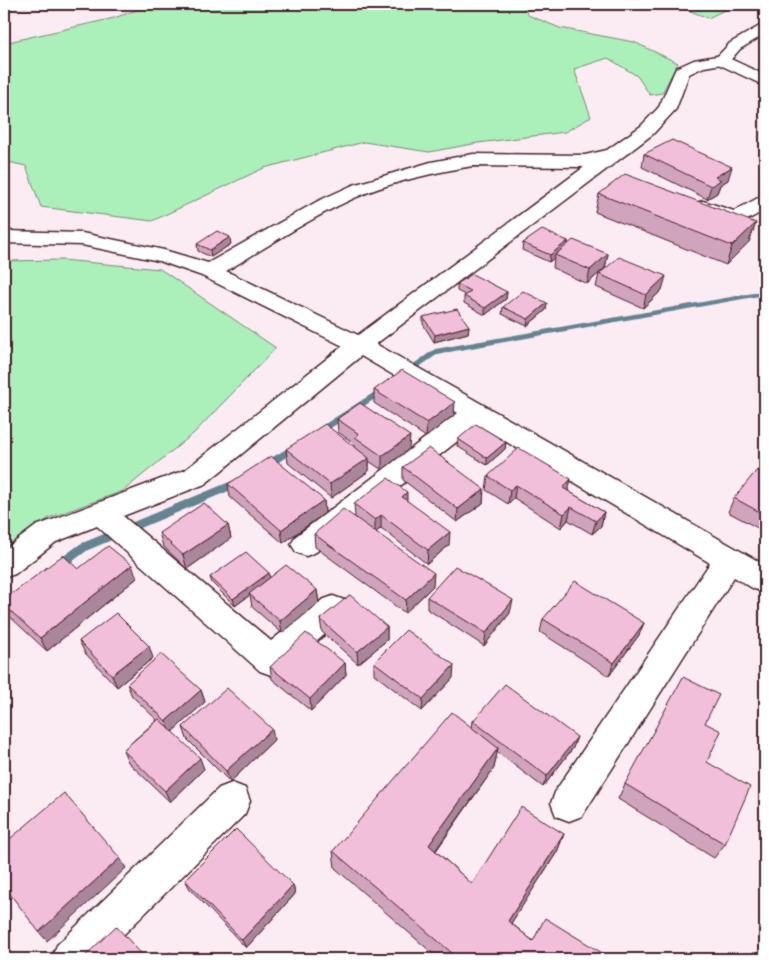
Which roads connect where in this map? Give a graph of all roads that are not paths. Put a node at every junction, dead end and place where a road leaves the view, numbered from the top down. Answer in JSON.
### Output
{"nodes":[{"id":1,"x":765,"y":28,"type":"edge"},
{"id":2,"x":722,"y":60,"type":"junction"},
{"id":3,"x":765,"y":81,"type":"edge"},
{"id":4,"x":612,"y":154,"type":"junction"},
{"id":5,"x":682,"y":200,"type":"edge"},
{"id":6,"x":765,"y":202,"type":"edge"},
{"id":7,"x":4,"y":237,"type":"edge"},
{"id":8,"x":210,"y":271,"type":"junction"},
{"id":9,"x":360,"y":346,"type":"junction"},
{"id":10,"x":476,"y":413,"type":"junction"},
{"id":11,"x":101,"y":513,"type":"junction"},
{"id":12,"x":306,"y":544,"type":"dead end"},
{"id":13,"x":729,"y":559,"type":"junction"},
{"id":14,"x":4,"y":566,"type":"edge"},
{"id":15,"x":765,"y":580,"type":"edge"},
{"id":16,"x":333,"y":609,"type":"edge"},
{"id":17,"x":232,"y":801,"type":"dead end"},
{"id":18,"x":569,"y":802,"type":"dead end"},
{"id":19,"x":71,"y":959,"type":"edge"}],
"edges":[{"from":1,"to":2,"type":"street"},
{"from":2,"to":3,"type":"street"},
{"from":2,"to":4,"type":"street"},
{"from":4,"to":8,"type":"street"},
{"from":4,"to":9,"type":"street"},
{"from":5,"to":6,"type":"street"},
{"from":7,"to":8,"type":"street"},
{"from":8,"to":9,"type":"street"},
{"from":9,"to":10,"type":"street"},
{"from":9,"to":11,"type":"street"},
{"from":10,"to":12,"type":"street"},
{"from":10,"to":13,"type":"street"},
{"from":11,"to":14,"type":"street"},
{"from":11,"to":16,"type":"street"},
{"from":13,"to":15,"type":"street"},
{"from":13,"to":18,"type":"street"},
{"from":17,"to":19,"type":"street"}]}
